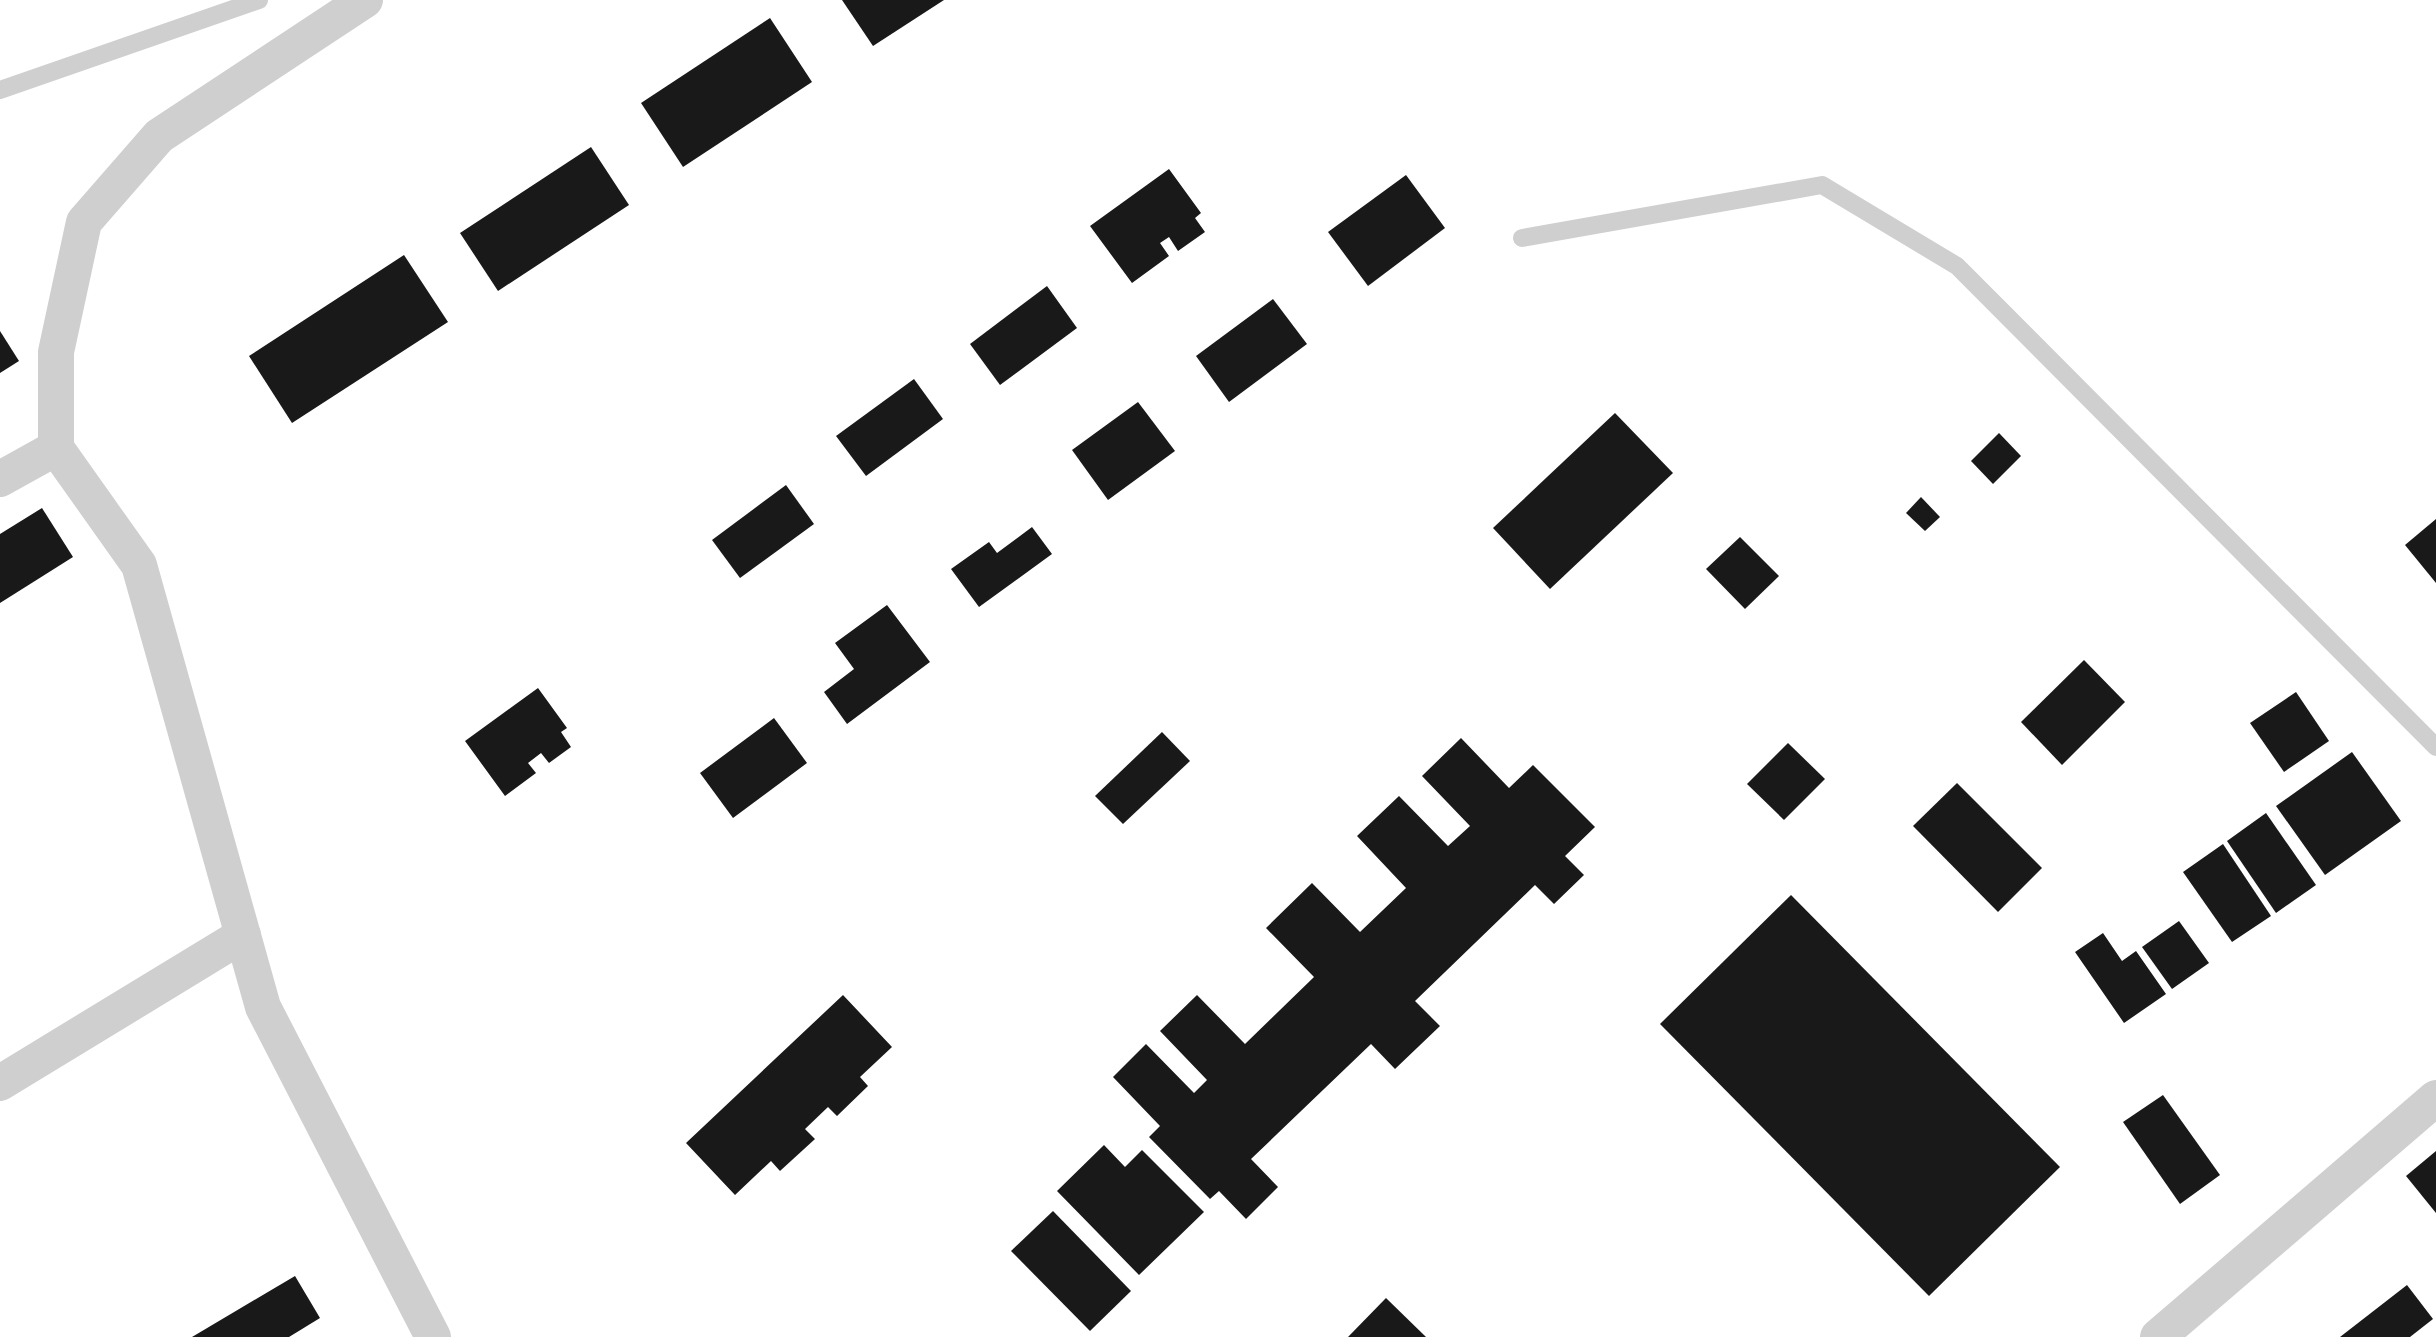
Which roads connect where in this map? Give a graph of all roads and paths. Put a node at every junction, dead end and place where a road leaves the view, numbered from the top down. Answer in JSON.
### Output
{"nodes":[{"id":1,"x":259,"y":0,"type":"edge"},
{"id":2,"x":365,"y":0,"type":"edge"},
{"id":3,"x":0,"y":90,"type":"edge"},
{"id":4,"x":1522,"y":238,"type":"dead end"},
{"id":5,"x":56,"y":448,"type":"junction"},
{"id":6,"x":0,"y":479,"type":"edge"},
{"id":7,"x":2436,"y":747,"type":"edge"},
{"id":8,"x":243,"y":935,"type":"junction"},
{"id":9,"x":0,"y":1083,"type":"edge"},
{"id":10,"x":2436,"y":1098,"type":"edge"},
{"id":11,"x":2198,"y":1324,"type":"edge"},
{"id":12,"x":433,"y":1337,"type":"edge"},
{"id":13,"x":2158,"y":1337,"type":"edge"}],
"edges":[{"from":1,"to":3,"type":"lane"},
{"from":2,"to":5,"type":"street"},
{"from":4,"to":7,"type":"lane"},
{"from":5,"to":6,"type":"street"},
{"from":5,"to":8,"type":"street"},
{"from":8,"to":9,"type":"street"},
{"from":8,"to":12,"type":"street"},
{"from":10,"to":11,"type":"street"},
{"from":11,"to":13,"type":"street"}]}
